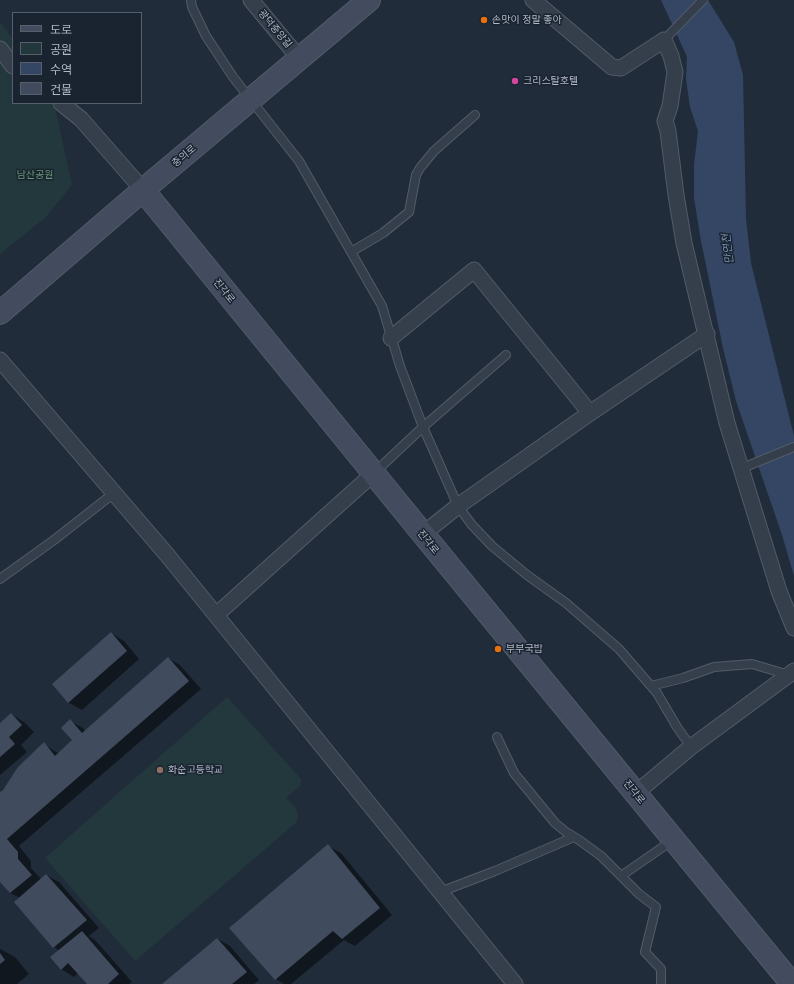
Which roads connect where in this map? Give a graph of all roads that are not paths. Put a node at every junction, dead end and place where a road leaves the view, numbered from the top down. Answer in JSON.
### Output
{"nodes":[{"id":1,"x":191,"y":0,"type":"edge"},
{"id":2,"x":251,"y":0,"type":"edge"},
{"id":3,"x":369,"y":0,"type":"edge"},
{"id":4,"x":533,"y":0,"type":"edge"},
{"id":5,"x":703,"y":0,"type":"edge"},
{"id":6,"x":669,"y":36,"type":"junction"},
{"id":7,"x":0,"y":49,"type":"edge"},
{"id":8,"x":299,"y":58,"type":"junction"},
{"id":9,"x":12,"y":65,"type":"edge"},
{"id":10,"x":250,"y":100,"type":"junction"},
{"id":11,"x":62,"y":104,"type":"edge"},
{"id":12,"x":475,"y":115,"type":"dead end"},
{"id":13,"x":142,"y":190,"type":"junction"},
{"id":14,"x":351,"y":252,"type":"junction"},
{"id":15,"x":0,"y":313,"type":"edge"},
{"id":16,"x":707,"y":334,"type":"junction"},
{"id":17,"x":392,"y":338,"type":"junction"},
{"id":18,"x":506,"y":355,"type":"dead end"},
{"id":19,"x":0,"y":360,"type":"edge"},
{"id":20,"x":590,"y":412,"type":"junction"},
{"id":21,"x":423,"y":427,"type":"junction"},
{"id":22,"x":794,"y":447,"type":"edge"},
{"id":23,"x":740,"y":469,"type":"junction"},
{"id":24,"x":373,"y":474,"type":"junction"},
{"id":25,"x":114,"y":493,"type":"junction"},
{"id":26,"x":458,"y":506,"type":"junction"},
{"id":27,"x":422,"y":534,"type":"junction"},
{"id":28,"x":0,"y":579,"type":"edge"},
{"id":29,"x":216,"y":615,"type":"junction"},
{"id":30,"x":794,"y":628,"type":"edge"},
{"id":31,"x":792,"y":673,"type":"edge"},
{"id":32,"x":651,"y":686,"type":"junction"},
{"id":33,"x":496,"y":737,"type":"dead end"},
{"id":34,"x":691,"y":747,"type":"junction"},
{"id":35,"x":636,"y":793,"type":"junction"},
{"id":36,"x":574,"y":837,"type":"junction"},
{"id":37,"x":674,"y":840,"type":"junction"},
{"id":38,"x":621,"y":876,"type":"junction"},
{"id":39,"x":440,"y":892,"type":"junction"},
{"id":40,"x":515,"y":984,"type":"edge"},
{"id":41,"x":661,"y":984,"type":"edge"},
{"id":42,"x":792,"y":984,"type":"edge"}],
"edges":[{"from":1,"to":10,"type":"lane"},
{"from":2,"to":8,"type":"street","name":"광덕중앙길"},
{"from":3,"to":8,"type":"street","name":"충의로"},
{"from":4,"to":6,"type":"street"},
{"from":5,"to":6,"type":"lane"},
{"from":6,"to":16,"type":"street"},
{"from":7,"to":9,"type":"street"},
{"from":8,"to":10,"type":"street","name":"충의로"},
{"from":10,"to":13,"type":"street","name":"충의로"},
{"from":10,"to":14,"type":"lane"},
{"from":11,"to":13,"type":"street","name":"진각로"},
{"from":12,"to":14,"type":"lane"},
{"from":13,"to":15,"type":"street","name":"충의로"},
{"from":13,"to":24,"type":"street","name":"진각로"},
{"from":14,"to":17,"type":"lane"},
{"from":16,"to":20,"type":"street"},
{"from":16,"to":23,"type":"street"},
{"from":17,"to":20,"type":"street"},
{"from":17,"to":21,"type":"lane"},
{"from":18,"to":21,"type":"lane"},
{"from":19,"to":25,"type":"street"},
{"from":20,"to":26,"type":"street"},
{"from":21,"to":24,"type":"lane"},
{"from":21,"to":26,"type":"lane"},
{"from":22,"to":23,"type":"lane"},
{"from":23,"to":30,"type":"street"},
{"from":24,"to":27,"type":"street","name":"진각로"},
{"from":24,"to":29,"type":"street"},
{"from":25,"to":28,"type":"lane"},
{"from":25,"to":29,"type":"street"},
{"from":26,"to":27,"type":"street"},
{"from":26,"to":32,"type":"lane"},
{"from":27,"to":35,"type":"street","name":"진각로"},
{"from":29,"to":39,"type":"street"},
{"from":31,"to":32,"type":"lane"},
{"from":31,"to":34,"type":"street"},
{"from":32,"to":34,"type":"lane"},
{"from":33,"to":36,"type":"lane"},
{"from":34,"to":35,"type":"street"},
{"from":35,"to":37,"type":"street","name":"진각로"},
{"from":36,"to":38,"type":"lane"},
{"from":36,"to":39,"type":"lane"},
{"from":37,"to":38,"type":"lane"},
{"from":37,"to":42,"type":"street","name":"진각로"},
{"from":38,"to":41,"type":"lane"},
{"from":39,"to":40,"type":"street"}]}
